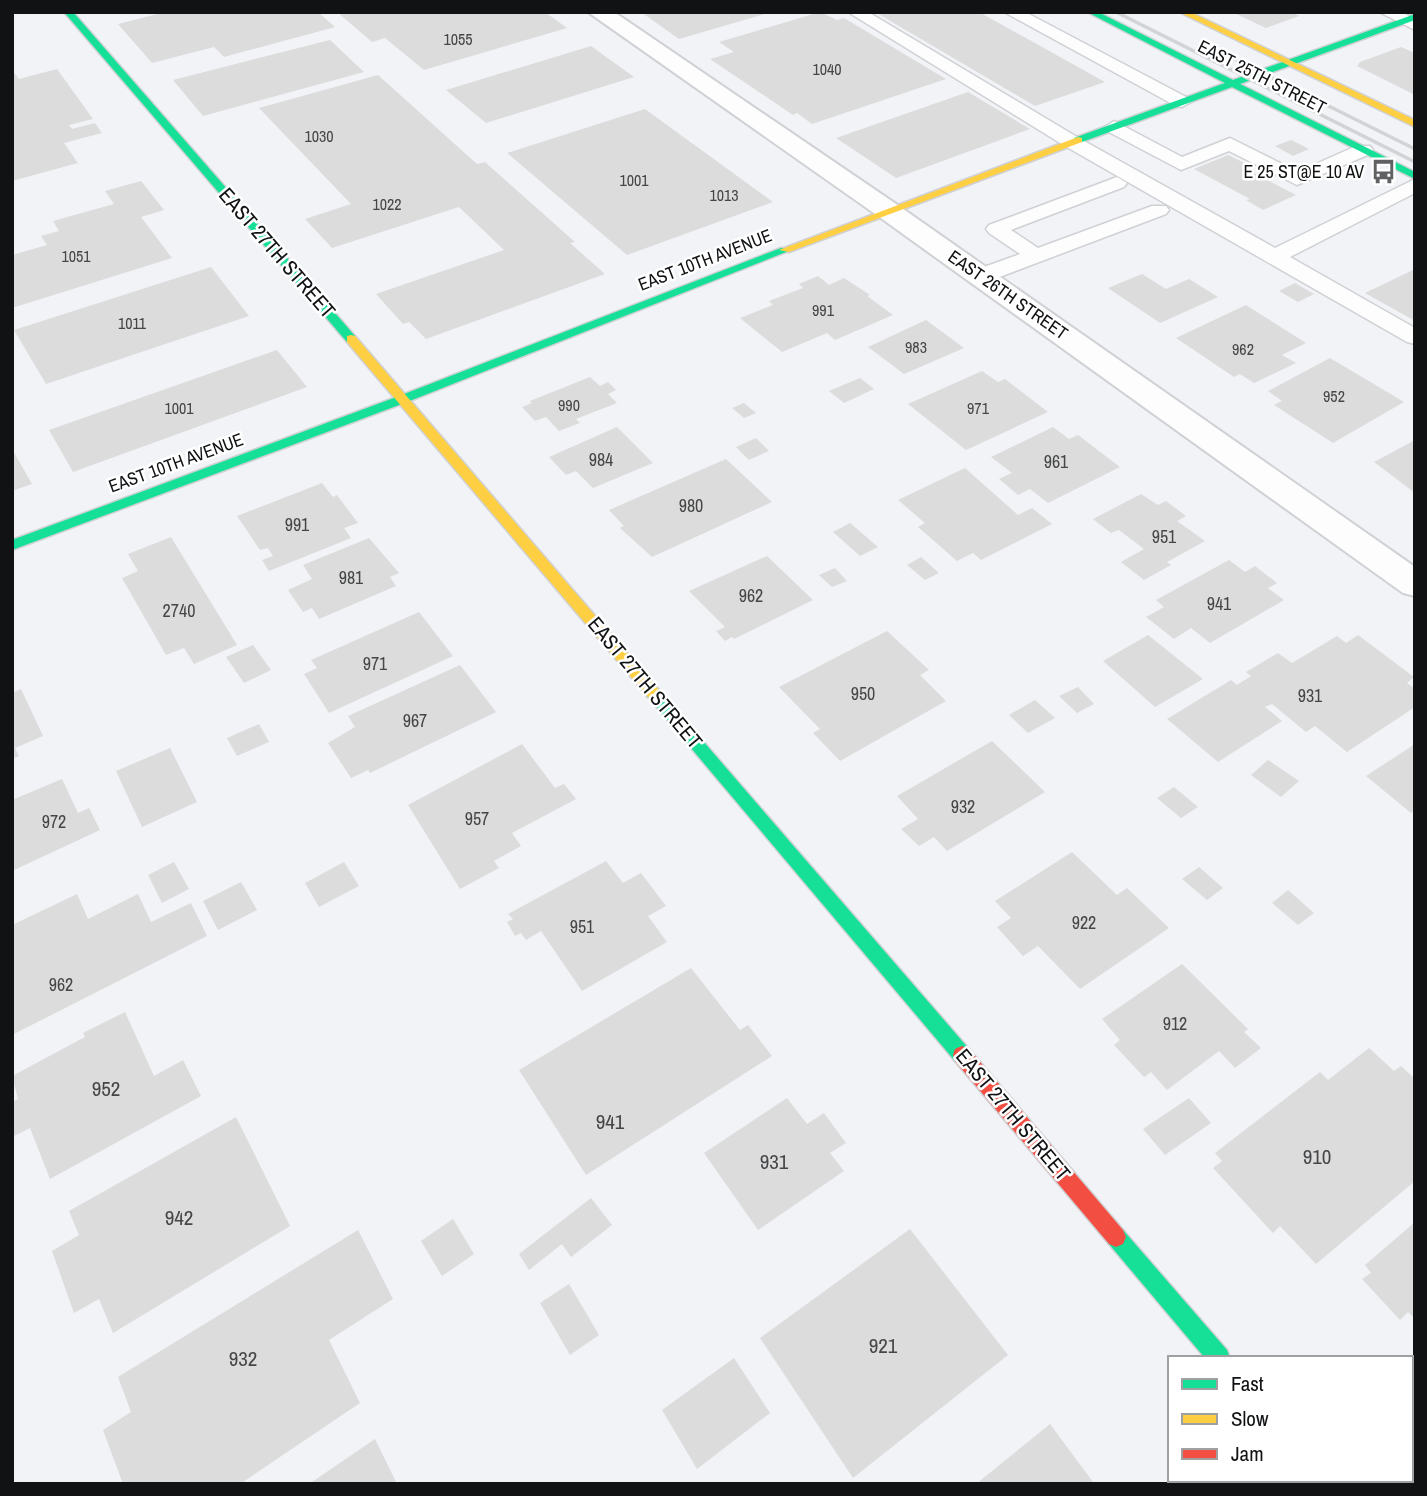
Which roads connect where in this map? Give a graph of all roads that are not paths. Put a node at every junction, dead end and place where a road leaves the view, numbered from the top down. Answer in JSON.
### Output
{"nodes":[{"id":1,"x":68,"y":12,"type":"edge"},
{"id":2,"x":598,"y":12,"type":"edge"},
{"id":3,"x":856,"y":12,"type":"edge"},
{"id":4,"x":1013,"y":12,"type":"edge"},
{"id":5,"x":1091,"y":12,"type":"edge"},
{"id":6,"x":1183,"y":12,"type":"edge"},
{"id":7,"x":1387,"y":12,"type":"edge"},
{"id":8,"x":1411,"y":21,"type":"edge"},
{"id":9,"x":1289,"y":63,"type":"junction"},
{"id":10,"x":1233,"y":84,"type":"junction"},
{"id":11,"x":1182,"y":102,"type":"junction"},
{"id":12,"x":1415,"y":124,"type":"edge"},
{"id":13,"x":1114,"y":127,"type":"junction"},
{"id":14,"x":1073,"y":142,"type":"junction"},
{"id":15,"x":1363,"y":150,"type":"junction"},
{"id":16,"x":1415,"y":176,"type":"edge"},
{"id":17,"x":1117,"y":183,"type":"dead end"},
{"id":18,"x":1415,"y":185,"type":"edge"},
{"id":19,"x":1159,"y":209,"type":"dead end"},
{"id":20,"x":887,"y":210,"type":"junction"},
{"id":21,"x":1036,"y":256,"type":"junction"},
{"id":22,"x":1275,"y":256,"type":"junction"},
{"id":23,"x":981,"y":276,"type":"junction"},
{"id":24,"x":1415,"y":337,"type":"edge"},
{"id":25,"x":403,"y":399,"type":"junction"},
{"id":26,"x":12,"y":545,"type":"edge"},
{"id":27,"x":1415,"y":584,"type":"edge"},
{"id":28,"x":1217,"y":1356,"type":"edge"}],
"edges":[{"from":1,"to":25,"type":"street","name":"EAST 27TH STREET"},
{"from":2,"to":20,"type":"street","name":"EAST 26TH STREET"},
{"from":3,"to":14,"type":"lane"},
{"from":4,"to":11,"type":"lane"},
{"from":5,"to":10,"type":"street","name":"EAST 25TH STREET"},
{"from":6,"to":9,"type":"street"},
{"from":7,"to":8,"type":"lane"},
{"from":8,"to":9,"type":"street","name":"EAST 10TH AVENUE"},
{"from":9,"to":10,"type":"street","name":"EAST 10TH AVENUE"},
{"from":9,"to":12,"type":"street"},
{"from":10,"to":11,"type":"street","name":"EAST 10TH AVENUE"},
{"from":10,"to":15,"type":"street","name":"EAST 25TH STREET"},
{"from":11,"to":13,"type":"street","name":"EAST 10TH AVENUE"},
{"from":13,"to":14,"type":"street","name":"EAST 10TH AVENUE"},
{"from":13,"to":15,"type":"lane"},
{"from":14,"to":20,"type":"street","name":"EAST 10TH AVENUE"},
{"from":14,"to":22,"type":"lane"},
{"from":15,"to":16,"type":"street","name":"EAST 25TH STREET"},
{"from":17,"to":21,"type":"lane"},
{"from":18,"to":22,"type":"lane"},
{"from":19,"to":21,"type":"lane"},
{"from":20,"to":23,"type":"street","name":"EAST 26TH STREET"},
{"from":20,"to":25,"type":"street","name":"EAST 10TH AVENUE"},
{"from":21,"to":23,"type":"lane"},
{"from":22,"to":24,"type":"lane"},
{"from":23,"to":27,"type":"street","name":"EAST 26TH STREET"},
{"from":25,"to":26,"type":"street","name":"EAST 10TH AVENUE"},
{"from":25,"to":28,"type":"street","name":"EAST 27TH STREET"}]}
